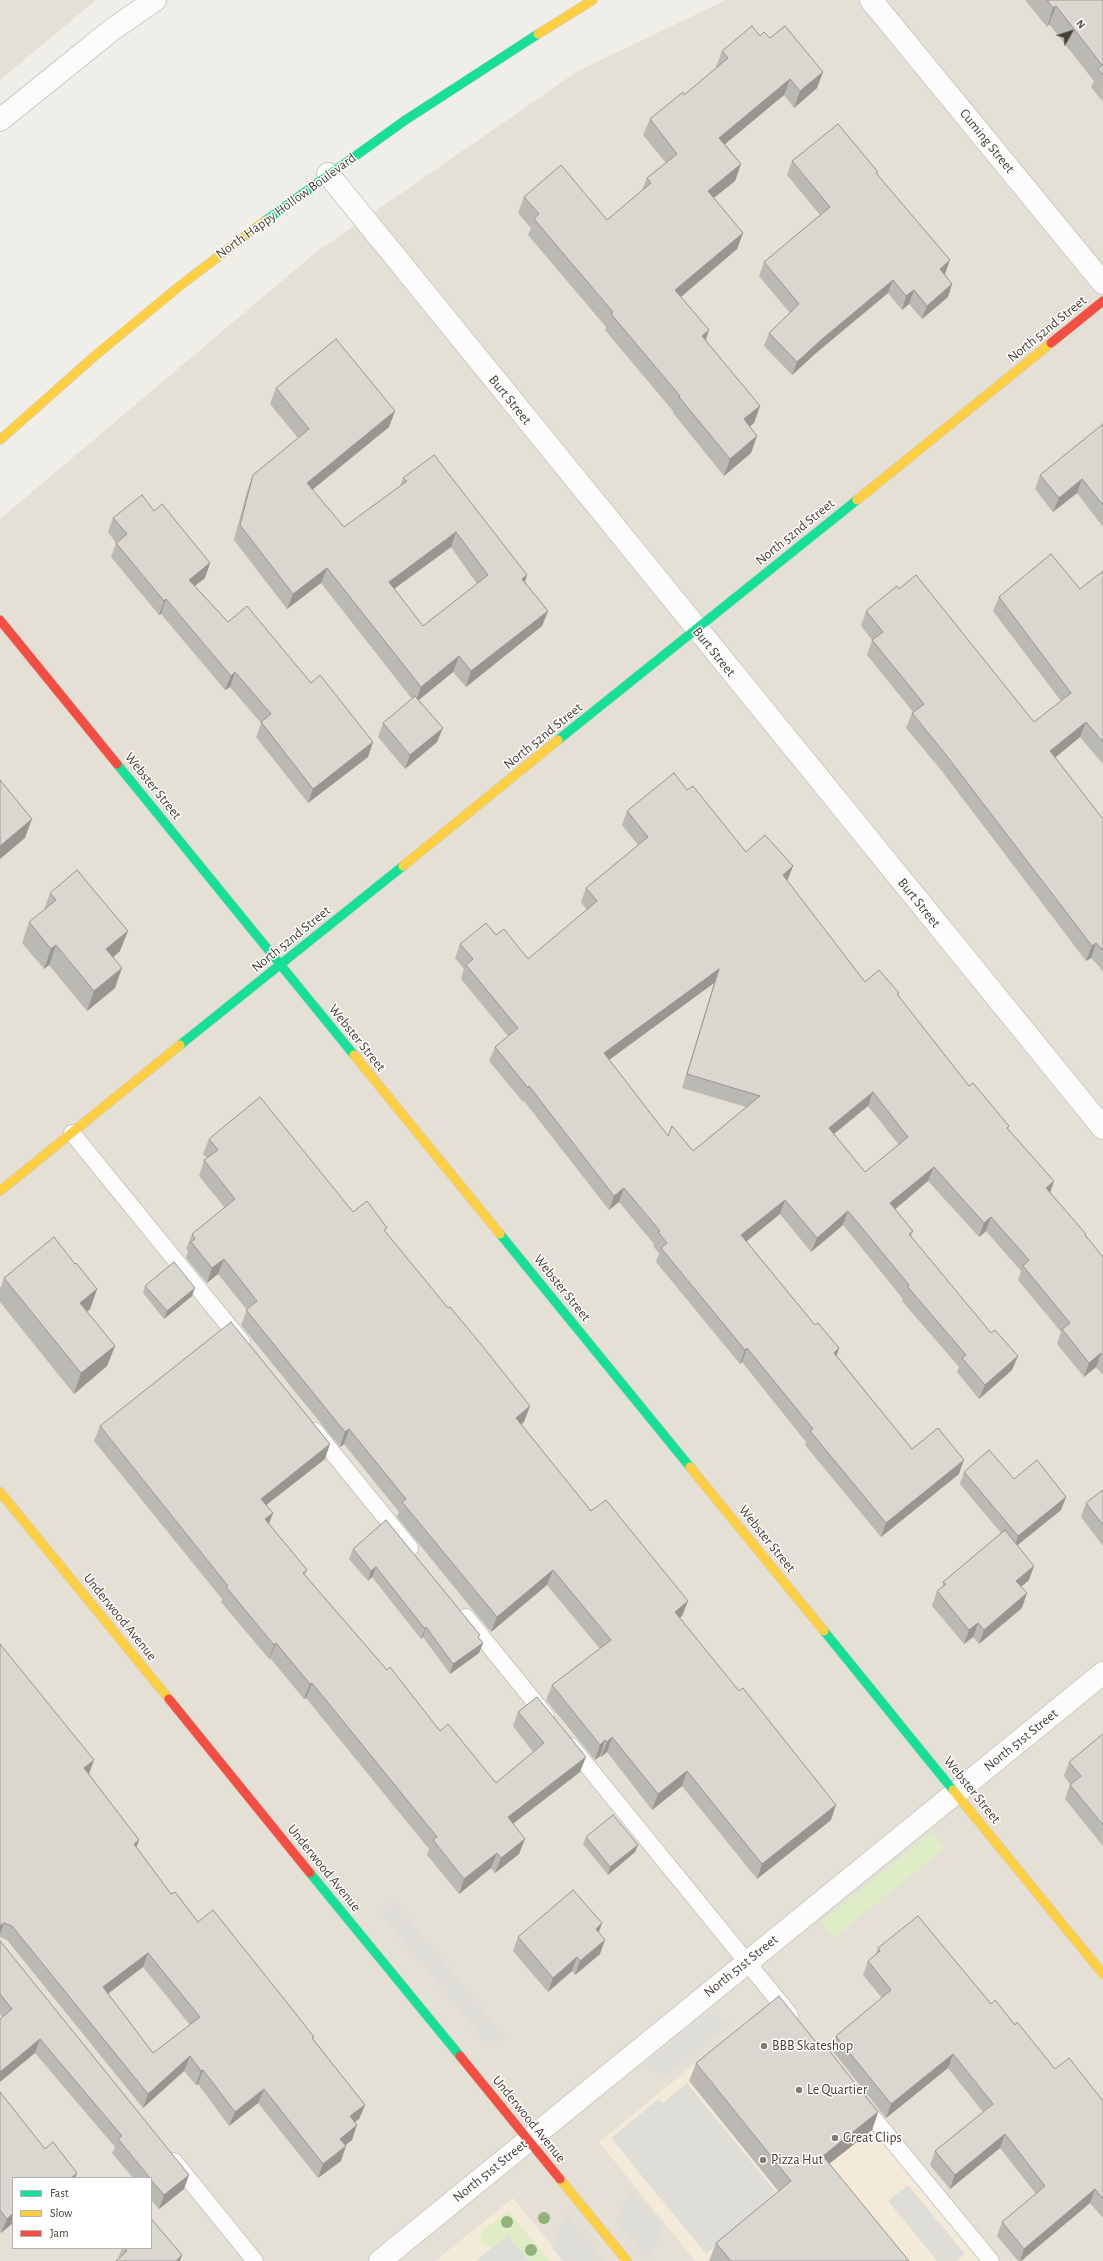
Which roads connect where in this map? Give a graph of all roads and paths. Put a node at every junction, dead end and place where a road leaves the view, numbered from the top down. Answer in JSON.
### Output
{"nodes":[{"id":1,"x":155,"y":0,"type":"edge"},
{"id":2,"x":593,"y":0,"type":"edge"},
{"id":3,"x":871,"y":0,"type":"edge"},
{"id":4,"x":0,"y":120,"type":"edge"},
{"id":5,"x":328,"y":174,"type":"junction"},
{"id":6,"x":1103,"y":283,"type":"edge"},
{"id":7,"x":1103,"y":301,"type":"edge"},
{"id":8,"x":0,"y":440,"type":"edge"},
{"id":9,"x":0,"y":620,"type":"edge"},
{"id":10,"x":696,"y":630,"type":"junction"},
{"id":11,"x":280,"y":966,"type":"junction"},
{"id":12,"x":1103,"y":1128,"type":"edge"},
{"id":13,"x":72,"y":1133,"type":"junction"},
{"id":14,"x":0,"y":1191,"type":"edge"},
{"id":15,"x":250,"y":1352,"type":"edge"},
{"id":16,"x":306,"y":1421,"type":"edge"},
{"id":17,"x":0,"y":1492,"type":"edge"},
{"id":18,"x":422,"y":1563,"type":"edge"},
{"id":19,"x":457,"y":1607,"type":"edge"},
{"id":20,"x":1103,"y":1673,"type":"edge"},
{"id":21,"x":956,"y":1793,"type":"junction"},
{"id":22,"x":746,"y":1962,"type":"junction"},
{"id":23,"x":1103,"y":1974,"type":"edge"},
{"id":24,"x":799,"y":2026,"type":"edge"},
{"id":25,"x":853,"y":2092,"type":"edge"},
{"id":26,"x":528,"y":2141,"type":"junction"},
{"id":27,"x":165,"y":2150,"type":"edge"},
{"id":28,"x":255,"y":2261,"type":"edge"},
{"id":29,"x":380,"y":2261,"type":"edge"},
{"id":30,"x":627,"y":2261,"type":"edge"},
{"id":31,"x":991,"y":2261,"type":"edge"}],
"edges":[{"from":1,"to":4,"type":"street"},
{"from":2,"to":5,"type":"street","name":"North Happy Hollow Boulevard"},
{"from":3,"to":6,"type":"street","name":"Cuming Street"},
{"from":5,"to":8,"type":"street","name":"North Happy Hollow Boulevard"},
{"from":5,"to":10,"type":"street","name":"Burt Street"},
{"from":7,"to":10,"type":"street","name":"North 52nd Street"},
{"from":9,"to":11,"type":"street","name":"Webster Street"},
{"from":10,"to":11,"type":"street","name":"North 52nd Street"},
{"from":10,"to":12,"type":"street","name":"Burt Street"},
{"from":11,"to":13,"type":"street","name":"North 52nd Street"},
{"from":11,"to":21,"type":"street","name":"Webster Street"},
{"from":13,"to":14,"type":"street","name":"North 52nd Street"},
{"from":13,"to":15,"type":"lane"},
{"from":16,"to":18,"type":"lane"},
{"from":17,"to":26,"type":"street","name":"Underwood Avenue"},
{"from":19,"to":22,"type":"lane"},
{"from":20,"to":21,"type":"street","name":"North 51st Street"},
{"from":21,"to":22,"type":"street","name":"North 51st Street"},
{"from":21,"to":23,"type":"street","name":"Webster Street"},
{"from":22,"to":24,"type":"lane"},
{"from":22,"to":26,"type":"street","name":"North 51st Street"},
{"from":25,"to":31,"type":"lane"},
{"from":26,"to":29,"type":"street","name":"North 51st Street"},
{"from":26,"to":30,"type":"street","name":"Underwood Avenue"},
{"from":27,"to":28,"type":"lane"}]}
